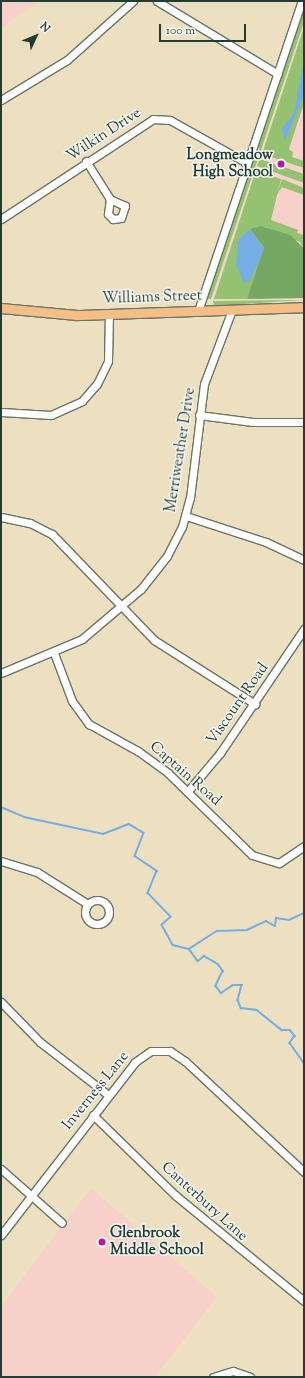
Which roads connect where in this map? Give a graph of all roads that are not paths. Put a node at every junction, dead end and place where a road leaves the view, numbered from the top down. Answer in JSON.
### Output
{"nodes":[{"id":1,"x":133,"y":1,"type":"edge"},
{"id":2,"x":157,"y":1,"type":"edge"},
{"id":3,"x":302,"y":1,"type":"edge"},
{"id":4,"x":278,"y":74,"type":"junction"},
{"id":5,"x":1,"y":100,"type":"edge"},
{"id":6,"x":86,"y":161,"type":"junction"},
{"id":7,"x":247,"y":164,"type":"junction"},
{"id":8,"x":110,"y":199,"type":"dead end"},
{"id":9,"x":1,"y":219,"type":"edge"},
{"id":10,"x":304,"y":307,"type":"edge"},
{"id":11,"x":1,"y":308,"type":"edge"},
{"id":12,"x":232,"y":310,"type":"junction"},
{"id":13,"x":198,"y":311,"type":"junction"},
{"id":14,"x":109,"y":314,"type":"junction"},
{"id":15,"x":1,"y":412,"type":"edge"},
{"id":16,"x":199,"y":415,"type":"junction"},
{"id":17,"x":304,"y":422,"type":"edge"},
{"id":18,"x":186,"y":516,"type":"junction"},
{"id":19,"x":1,"y":517,"type":"edge"},
{"id":20,"x":304,"y":560,"type":"edge"},
{"id":21,"x":121,"y":606,"type":"junction"},
{"id":22,"x":304,"y":629,"type":"edge"},
{"id":23,"x":54,"y":653,"type":"junction"},
{"id":24,"x":1,"y":673,"type":"edge"},
{"id":25,"x":256,"y":704,"type":"junction"},
{"id":26,"x":188,"y":791,"type":"junction"},
{"id":27,"x":304,"y":846,"type":"edge"},
{"id":28,"x":1,"y":861,"type":"edge"},
{"id":29,"x":86,"y":903,"type":"dead end"},
{"id":30,"x":1,"y":1002,"type":"edge"},
{"id":31,"x":108,"y":1095,"type":"junction"},
{"id":32,"x":93,"y":1115,"type":"junction"},
{"id":33,"x":1,"y":1169,"type":"edge"},
{"id":34,"x":304,"y":1172,"type":"edge"},
{"id":35,"x":31,"y":1196,"type":"junction"},
{"id":36,"x":62,"y":1223,"type":"dead end"},
{"id":37,"x":1,"y":1235,"type":"edge"},
{"id":38,"x":304,"y":1301,"type":"edge"},
{"id":39,"x":213,"y":1377,"type":"edge"},
{"id":40,"x":250,"y":1377,"type":"edge"}],
"edges":[{"from":1,"to":5,"type":"street"},
{"from":2,"to":4,"type":"street"},
{"from":3,"to":4,"type":"street"},
{"from":4,"to":7,"type":"street"},
{"from":6,"to":7,"type":"street","name":"Wilkin Drive"},
{"from":6,"to":8,"type":"street"},
{"from":6,"to":9,"type":"street","name":"Wilkin Drive"},
{"from":7,"to":13,"type":"street"},
{"from":10,"to":12,"type":"main road","name":"Williams Street"},
{"from":11,"to":14,"type":"main road","name":"Williams Street"},
{"from":12,"to":13,"type":"main road","name":"Williams Street"},
{"from":12,"to":16,"type":"street","name":"Merriweather Drive"},
{"from":13,"to":14,"type":"main road","name":"Williams Street"},
{"from":14,"to":15,"type":"street"},
{"from":16,"to":17,"type":"street"},
{"from":16,"to":18,"type":"street","name":"Merriweather Drive"},
{"from":18,"to":20,"type":"street"},
{"from":18,"to":21,"type":"street","name":"Merriweather Drive"},
{"from":19,"to":21,"type":"street"},
{"from":21,"to":23,"type":"street","name":"Merriweather Drive"},
{"from":21,"to":25,"type":"street"},
{"from":22,"to":25,"type":"street","name":"Viscount Road"},
{"from":23,"to":24,"type":"street","name":"Merriweather Drive"},
{"from":23,"to":26,"type":"street","name":"Captain Road"},
{"from":25,"to":26,"type":"street","name":"Viscount Road"},
{"from":26,"to":27,"type":"street","name":"Captain Road"},
{"from":28,"to":29,"type":"street"},
{"from":30,"to":31,"type":"street"},
{"from":31,"to":32,"type":"street","name":"Inverness Lane"},
{"from":31,"to":34,"type":"street","name":"Inverness Lane"},
{"from":32,"to":35,"type":"street","name":"Inverness Lane"},
{"from":32,"to":38,"type":"street","name":"Canterbury Lane"},
{"from":33,"to":35,"type":"street"},
{"from":35,"to":36,"type":"street"},
{"from":35,"to":37,"type":"street","name":"Inverness Lane"},
{"from":39,"to":40,"type":"street"}]}
